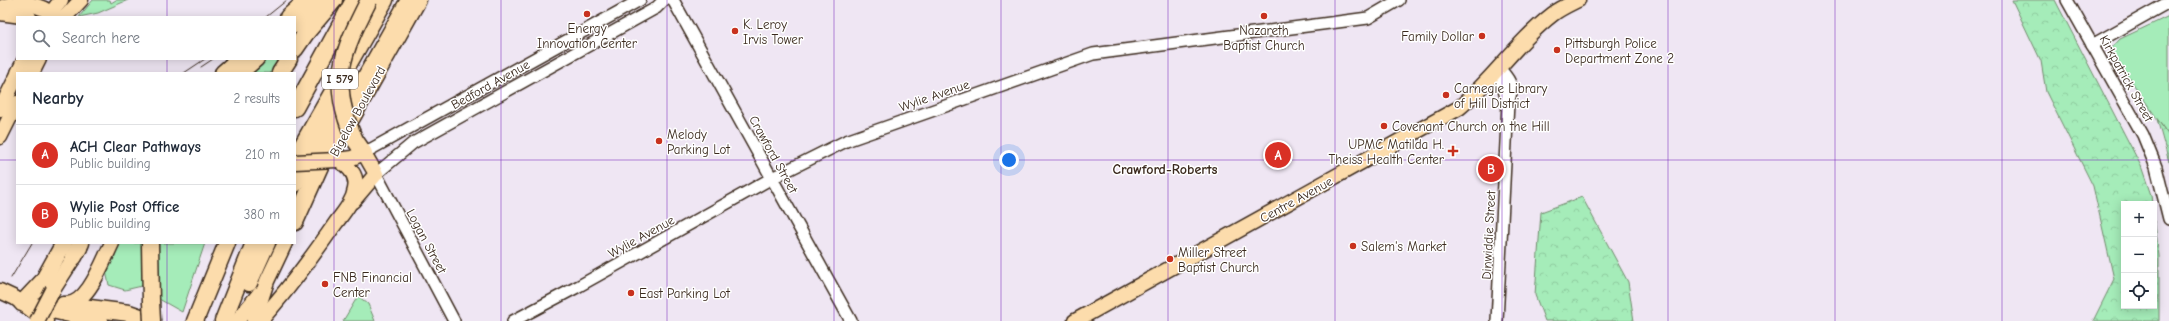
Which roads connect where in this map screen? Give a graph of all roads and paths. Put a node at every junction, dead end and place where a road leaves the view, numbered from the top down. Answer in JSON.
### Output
{"nodes":[{"id":1,"x":60,"y":0,"type":"edge"},
{"id":2,"x":81,"y":0,"type":"edge"},
{"id":3,"x":307,"y":0,"type":"edge"},
{"id":4,"x":325,"y":0,"type":"edge"},
{"id":5,"x":334,"y":0,"type":"edge"},
{"id":6,"x":354,"y":0,"type":"edge"},
{"id":7,"x":369,"y":0,"type":"edge"},
{"id":8,"x":385,"y":0,"type":"edge"},
{"id":9,"x":399,"y":0,"type":"edge"},
{"id":10,"x":409,"y":0,"type":"edge"},
{"id":11,"x":419,"y":0,"type":"edge"},
{"id":12,"x":640,"y":0,"type":"edge"},
{"id":13,"x":664,"y":0,"type":"edge"},
{"id":14,"x":673,"y":0,"type":"edge"},
{"id":15,"x":1399,"y":0,"type":"edge"},
{"id":16,"x":1578,"y":0,"type":"edge"},
{"id":17,"x":2067,"y":0,"type":"edge"},
{"id":18,"x":2169,"y":2,"type":"edge"},
{"id":19,"x":0,"y":8,"type":"edge"},
{"id":20,"x":0,"y":13,"type":"edge"},
{"id":21,"x":22,"y":16,"type":"edge"},
{"id":22,"x":55,"y":16,"type":"edge"},
{"id":23,"x":289,"y":16,"type":"edge"},
{"id":24,"x":296,"y":25,"type":"edge"},
{"id":25,"x":2092,"y":45,"type":"junction"},
{"id":26,"x":296,"y":48,"type":"edge"},
{"id":27,"x":25,"y":60,"type":"edge"},
{"id":28,"x":38,"y":60,"type":"edge"},
{"id":29,"x":238,"y":60,"type":"edge"},
{"id":30,"x":256,"y":60,"type":"edge"},
{"id":31,"x":288,"y":60,"type":"edge"},
{"id":32,"x":1496,"y":71,"type":"junction"},
{"id":33,"x":19,"y":72,"type":"edge"},
{"id":34,"x":32,"y":72,"type":"edge"},
{"id":35,"x":224,"y":72,"type":"edge"},
{"id":36,"x":241,"y":72,"type":"edge"},
{"id":37,"x":281,"y":72,"type":"edge"},
{"id":38,"x":16,"y":78,"type":"edge"},
{"id":39,"x":16,"y":105,"type":"edge"},
{"id":40,"x":296,"y":106,"type":"edge"},
{"id":41,"x":0,"y":110,"type":"edge"},
{"id":42,"x":0,"y":137,"type":"edge"},
{"id":43,"x":360,"y":146,"type":"junction"},
{"id":44,"x":296,"y":156,"type":"edge"},
{"id":45,"x":337,"y":160,"type":"junction"},
{"id":46,"x":296,"y":162,"type":"edge"},
{"id":47,"x":376,"y":174,"type":"junction"},
{"id":48,"x":772,"y":178,"type":"junction"},
{"id":49,"x":296,"y":182,"type":"edge"},
{"id":50,"x":346,"y":209,"type":"junction"},
{"id":51,"x":2169,"y":219,"type":"edge"},
{"id":52,"x":296,"y":221,"type":"edge"},
{"id":53,"x":296,"y":221,"type":"edge"},
{"id":54,"x":63,"y":244,"type":"edge"},
{"id":55,"x":111,"y":244,"type":"edge"},
{"id":56,"x":150,"y":244,"type":"edge"},
{"id":57,"x":215,"y":244,"type":"edge"},
{"id":58,"x":227,"y":244,"type":"edge"},
{"id":59,"x":254,"y":244,"type":"edge"},
{"id":60,"x":267,"y":244,"type":"edge"},
{"id":61,"x":285,"y":244,"type":"edge"},
{"id":62,"x":80,"y":248,"type":"edge"},
{"id":63,"x":267,"y":280,"type":"junction"},
{"id":64,"x":0,"y":291,"type":"edge"},
{"id":65,"x":21,"y":300,"type":"junction"},
{"id":66,"x":66,"y":305,"type":"junction"},
{"id":67,"x":233,"y":319,"type":"edge"},
{"id":68,"x":37,"y":321,"type":"edge"},
{"id":69,"x":46,"y":321,"type":"edge"},
{"id":70,"x":100,"y":321,"type":"edge"},
{"id":71,"x":152,"y":321,"type":"edge"},
{"id":72,"x":187,"y":321,"type":"edge"},
{"id":73,"x":195,"y":321,"type":"edge"},
{"id":74,"x":254,"y":321,"type":"edge"},
{"id":75,"x":260,"y":321,"type":"edge"},
{"id":76,"x":454,"y":321,"type":"edge"},
{"id":77,"x":513,"y":321,"type":"edge"},
{"id":78,"x":851,"y":321,"type":"edge"},
{"id":79,"x":1075,"y":321,"type":"edge"},
{"id":80,"x":1497,"y":321,"type":"edge"}],
"edges":[{"from":1,"to":22,"type":"main road"},
{"from":2,"to":22,"type":"main road"},
{"from":3,"to":23,"type":"highway"},
{"from":4,"to":24,"type":"main road"},
{"from":5,"to":26,"type":"highway"},
{"from":6,"to":40,"type":"highway","number":"I 579"},
{"from":7,"to":43,"type":"highway","bridge":true},
{"from":8,"to":44,"type":"highway","number":"I 579"},
{"from":9,"to":49,"type":"highway"},
{"from":10,"to":52,"type":"highway"},
{"from":11,"to":53,"type":"main road","name":"Bigelow Boulevard"},
{"from":12,"to":43,"type":"street","name":"Bedford Avenue"},
{"from":13,"to":47,"type":"street","name":"Bedford Avenue"},
{"from":14,"to":48,"type":"street","name":"Crawford Street"},
{"from":15,"to":48,"type":"street","name":"Wylie Avenue"},
{"from":16,"to":32,"type":"main road","name":"Centre Avenue"},
{"from":17,"to":25,"type":"street","name":"Kirkpatrick Street"},
{"from":18,"to":25,"type":"street"},
{"from":19,"to":22,"type":"main road"},
{"from":20,"to":21,"type":"main road"},
{"from":25,"to":51,"type":"street","name":"Kirkpatrick Street"},
{"from":27,"to":33,"type":"main road"},
{"from":28,"to":34,"type":"main road"},
{"from":29,"to":35,"type":"highway"},
{"from":30,"to":36,"type":"main road"},
{"from":31,"to":37,"type":"highway"},
{"from":32,"to":79,"type":"main road","name":"Centre Avenue"},
{"from":32,"to":80,"type":"street","name":"Dinwiddie Street"},
{"from":38,"to":41,"type":"main road"},
{"from":39,"to":42,"type":"main road"},
{"from":43,"to":45,"type":"main road","name":"Bedford Avenue"},
{"from":43,"to":47,"type":"main road"},
{"from":45,"to":46,"type":"main road","name":"Bedford Avenue","bridge":true},
{"from":45,"to":50,"type":"main road"},
{"from":47,"to":50,"type":"main road"},
{"from":47,"to":76,"type":"street","name":"Logan Street"},
{"from":48,"to":77,"type":"street","name":"Wylie Avenue"},
{"from":48,"to":78,"type":"street","name":"Crawford Street"},
{"from":50,"to":75,"type":"main road"},
{"from":54,"to":65,"type":"highway"},
{"from":55,"to":66,"type":"main road"},
{"from":56,"to":71,"type":"highway","bridge":true},
{"from":57,"to":72,"type":"highway"},
{"from":58,"to":73,"type":"highway"},
{"from":59,"to":67,"type":"highway"},
{"from":60,"to":67,"type":"highway"},
{"from":61,"to":63,"type":"main road"},
{"from":62,"to":68,"type":"main road","bridge":true},
{"from":63,"to":67,"type":"main road"},
{"from":63,"to":74,"type":"main road"},
{"from":64,"to":65,"type":"main road"},
{"from":65,"to":66,"type":"main road"},
{"from":65,"to":69,"type":"main road"},
{"from":65,"to":70,"type":"highway"},
{"from":66,"to":71,"type":"highway"}]}
